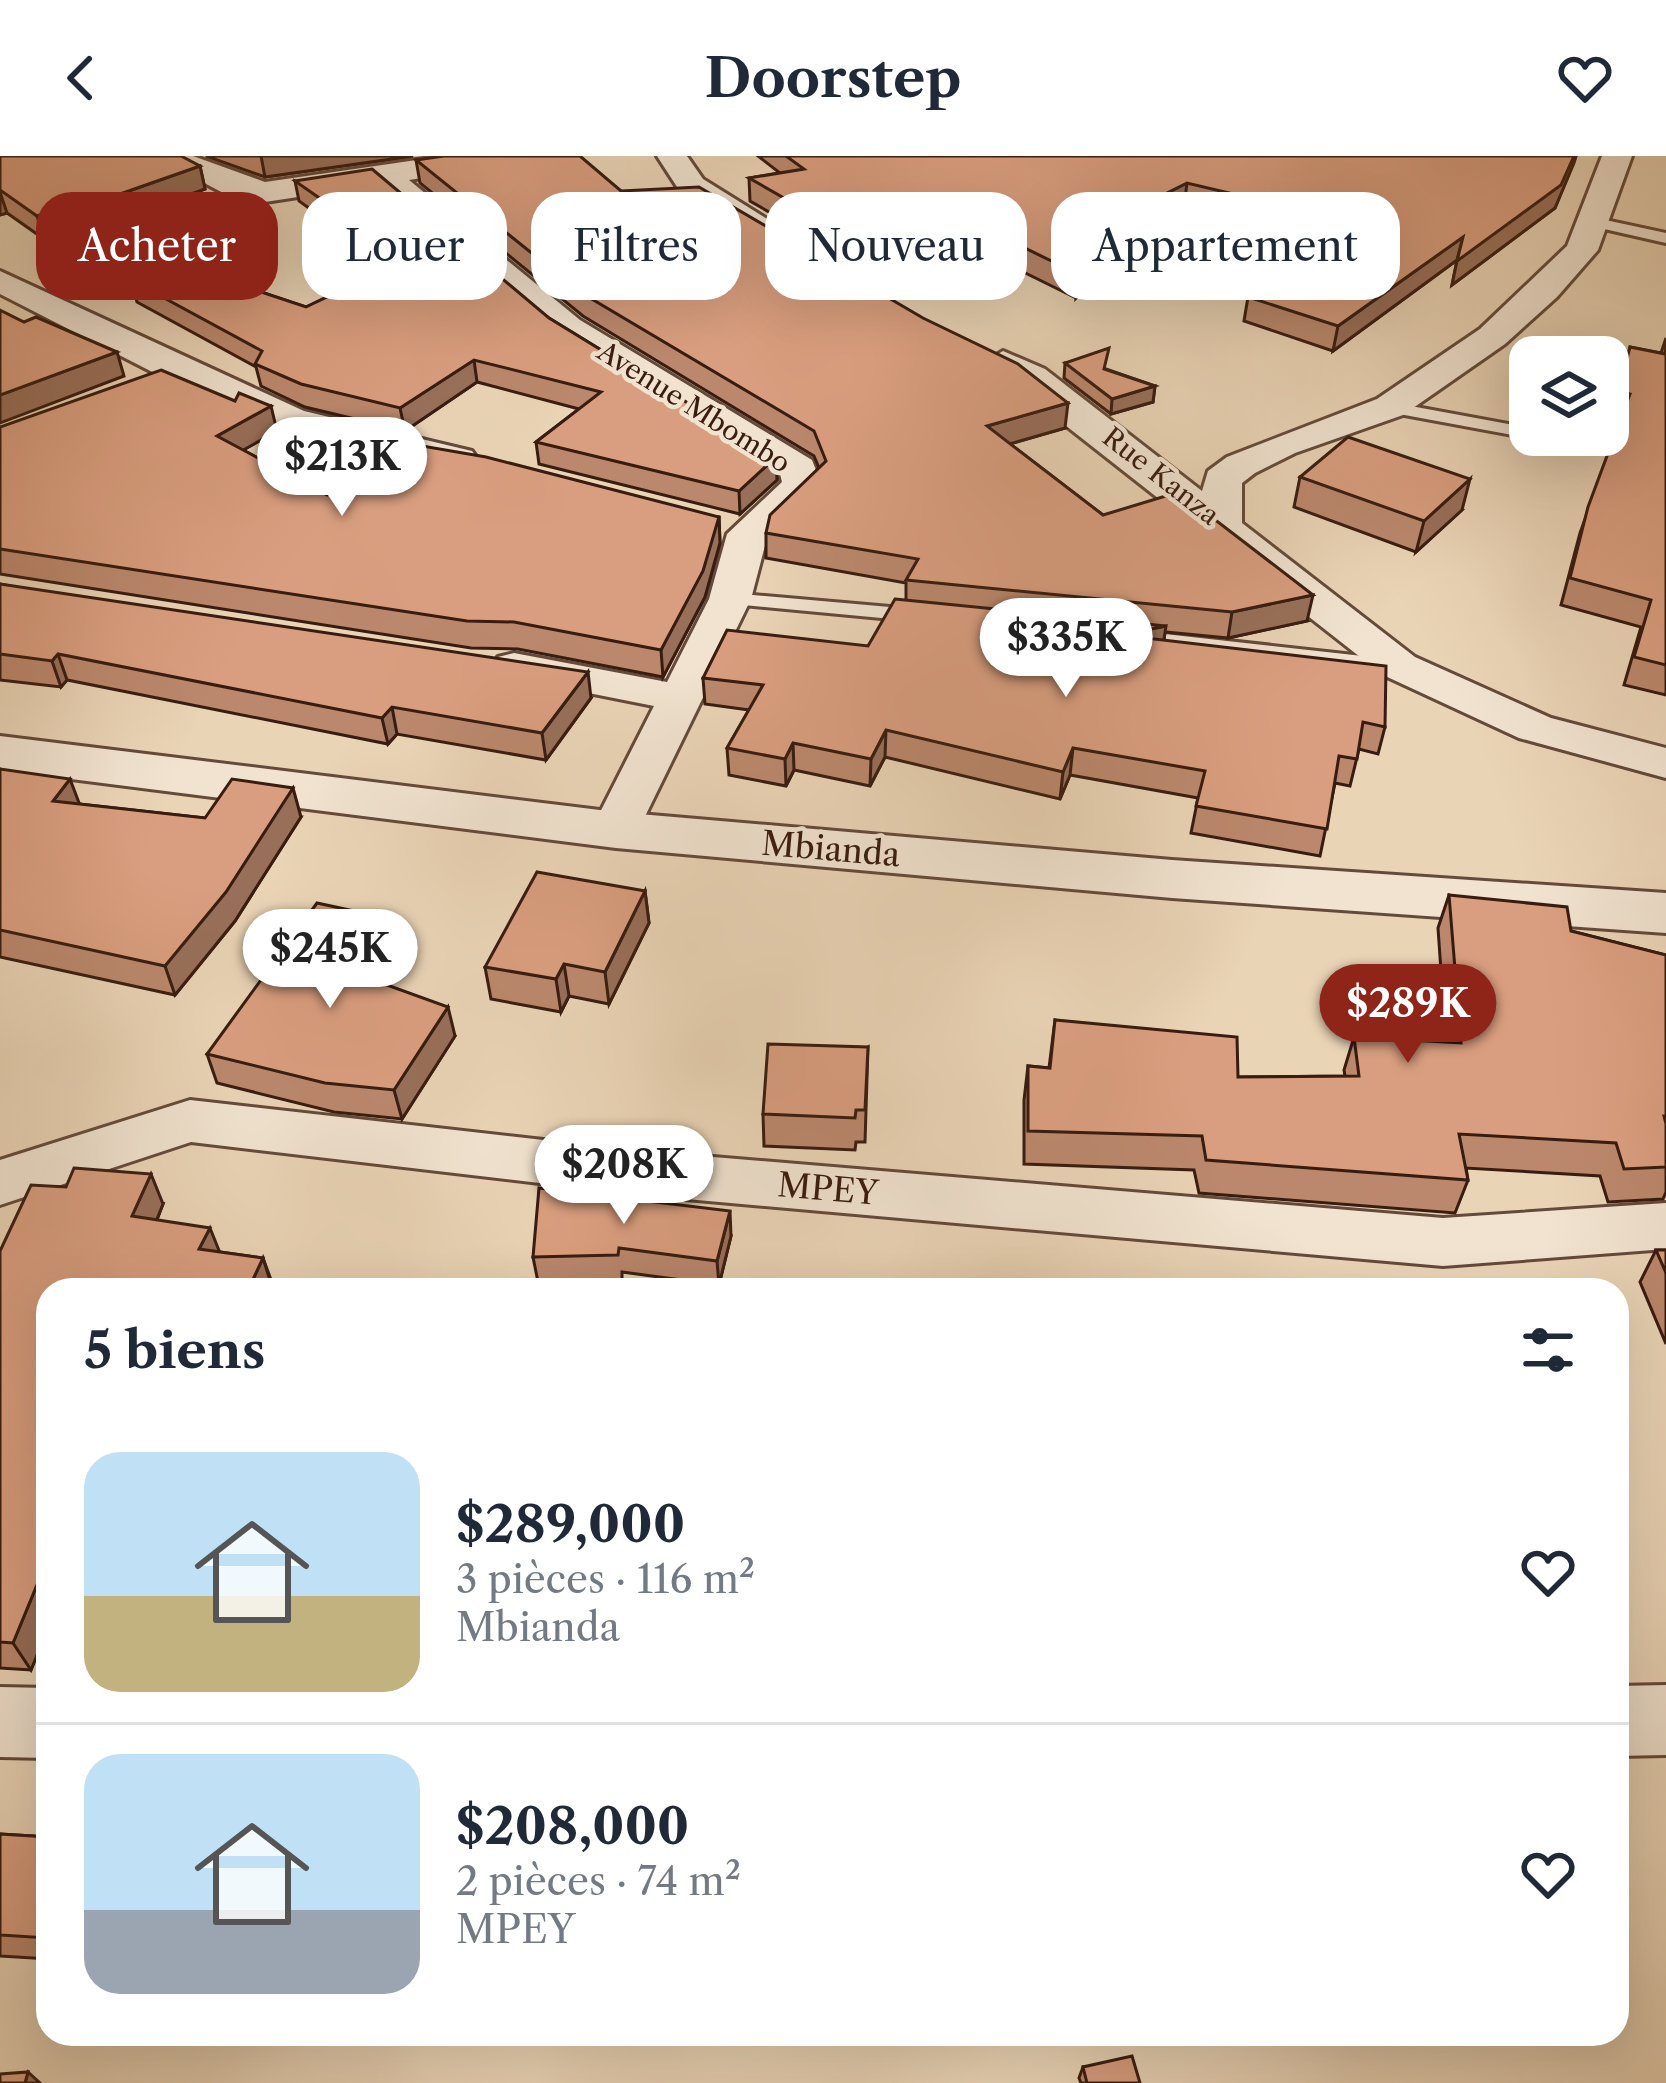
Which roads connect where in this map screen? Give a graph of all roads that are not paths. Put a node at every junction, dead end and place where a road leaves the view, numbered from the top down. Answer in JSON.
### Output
{"nodes":[{"id":1,"x":168,"y":156,"type":"edge"},
{"id":2,"x":310,"y":156,"type":"edge"},
{"id":3,"x":506,"y":156,"type":"edge"},
{"id":4,"x":672,"y":156,"type":"edge"},
{"id":5,"x":1617,"y":156,"type":"edge"},
{"id":6,"x":382,"y":174,"type":"junction"},
{"id":7,"x":334,"y":180,"type":"junction"},
{"id":8,"x":1596,"y":223,"type":"junction"},
{"id":9,"x":765,"y":229,"type":"edge"},
{"id":10,"x":1666,"y":238,"type":"edge"},
{"id":11,"x":0,"y":281,"type":"edge"},
{"id":12,"x":975,"y":348,"type":"edge"},
{"id":13,"x":181,"y":372,"type":"junction"},
{"id":14,"x":133,"y":386,"type":"edge"},
{"id":15,"x":1389,"y":407,"type":"junction"},
{"id":16,"x":1509,"y":429,"type":"edge"},
{"id":17,"x":488,"y":466,"type":"edge"},
{"id":18,"x":1222,"y":523,"type":"junction"},
{"id":19,"x":730,"y":599,"type":"junction"},
{"id":20,"x":942,"y":618,"type":"edge"},
{"id":21,"x":1107,"y":633,"type":"edge"},
{"id":22,"x":471,"y":665,"type":"edge"},
{"id":23,"x":1399,"y":666,"type":"junction"},
{"id":24,"x":681,"y":698,"type":"junction"},
{"id":25,"x":0,"y":753,"type":"edge"},
{"id":26,"x":1666,"y":764,"type":"edge"},
{"id":27,"x":616,"y":830,"type":"junction"},
{"id":28,"x":1666,"y":913,"type":"edge"},
{"id":29,"x":0,"y":1183,"type":"edge"},
{"id":30,"x":1666,"y":1226,"type":"edge"},
{"id":31,"x":1666,"y":1720,"type":"edge"},
{"id":32,"x":1629,"y":1721,"type":"edge"},
{"id":33,"x":0,"y":1722,"type":"edge"},
{"id":34,"x":36,"y":1723,"type":"edge"}],
"edges":[{"from":1,"to":7,"type":"street"},
{"from":2,"to":7,"type":"street"},
{"from":3,"to":6,"type":"street"},
{"from":4,"to":9,"type":"street"},
{"from":5,"to":8,"type":"street"},
{"from":6,"to":7,"type":"street"},
{"from":6,"to":19,"type":"street","name":"Avenue Mbombo"},
{"from":8,"to":10,"type":"lane"},
{"from":8,"to":15,"type":"street"},
{"from":11,"to":13,"type":"street"},
{"from":12,"to":18,"type":"street","name":"Rue Kanza"},
{"from":13,"to":14,"type":"street"},
{"from":13,"to":17,"type":"street"},
{"from":15,"to":16,"type":"lane"},
{"from":15,"to":18,"type":"street"},
{"from":18,"to":23,"type":"street","name":"Rue Kanza"},
{"from":19,"to":20,"type":"lane"},
{"from":19,"to":24,"type":"street","name":"Avenue Mbombo"},
{"from":21,"to":23,"type":"lane"},
{"from":22,"to":24,"type":"street"},
{"from":23,"to":26,"type":"street","name":"Rue Kanza"},
{"from":24,"to":27,"type":"street","name":"Avenue Mbombo"},
{"from":25,"to":27,"type":"street","name":"Mbianda"},
{"from":27,"to":28,"type":"street","name":"Mbianda"},
{"from":29,"to":30,"type":"street","name":"MPEY"},
{"from":31,"to":32,"type":"street"},
{"from":33,"to":34,"type":"street"}]}
